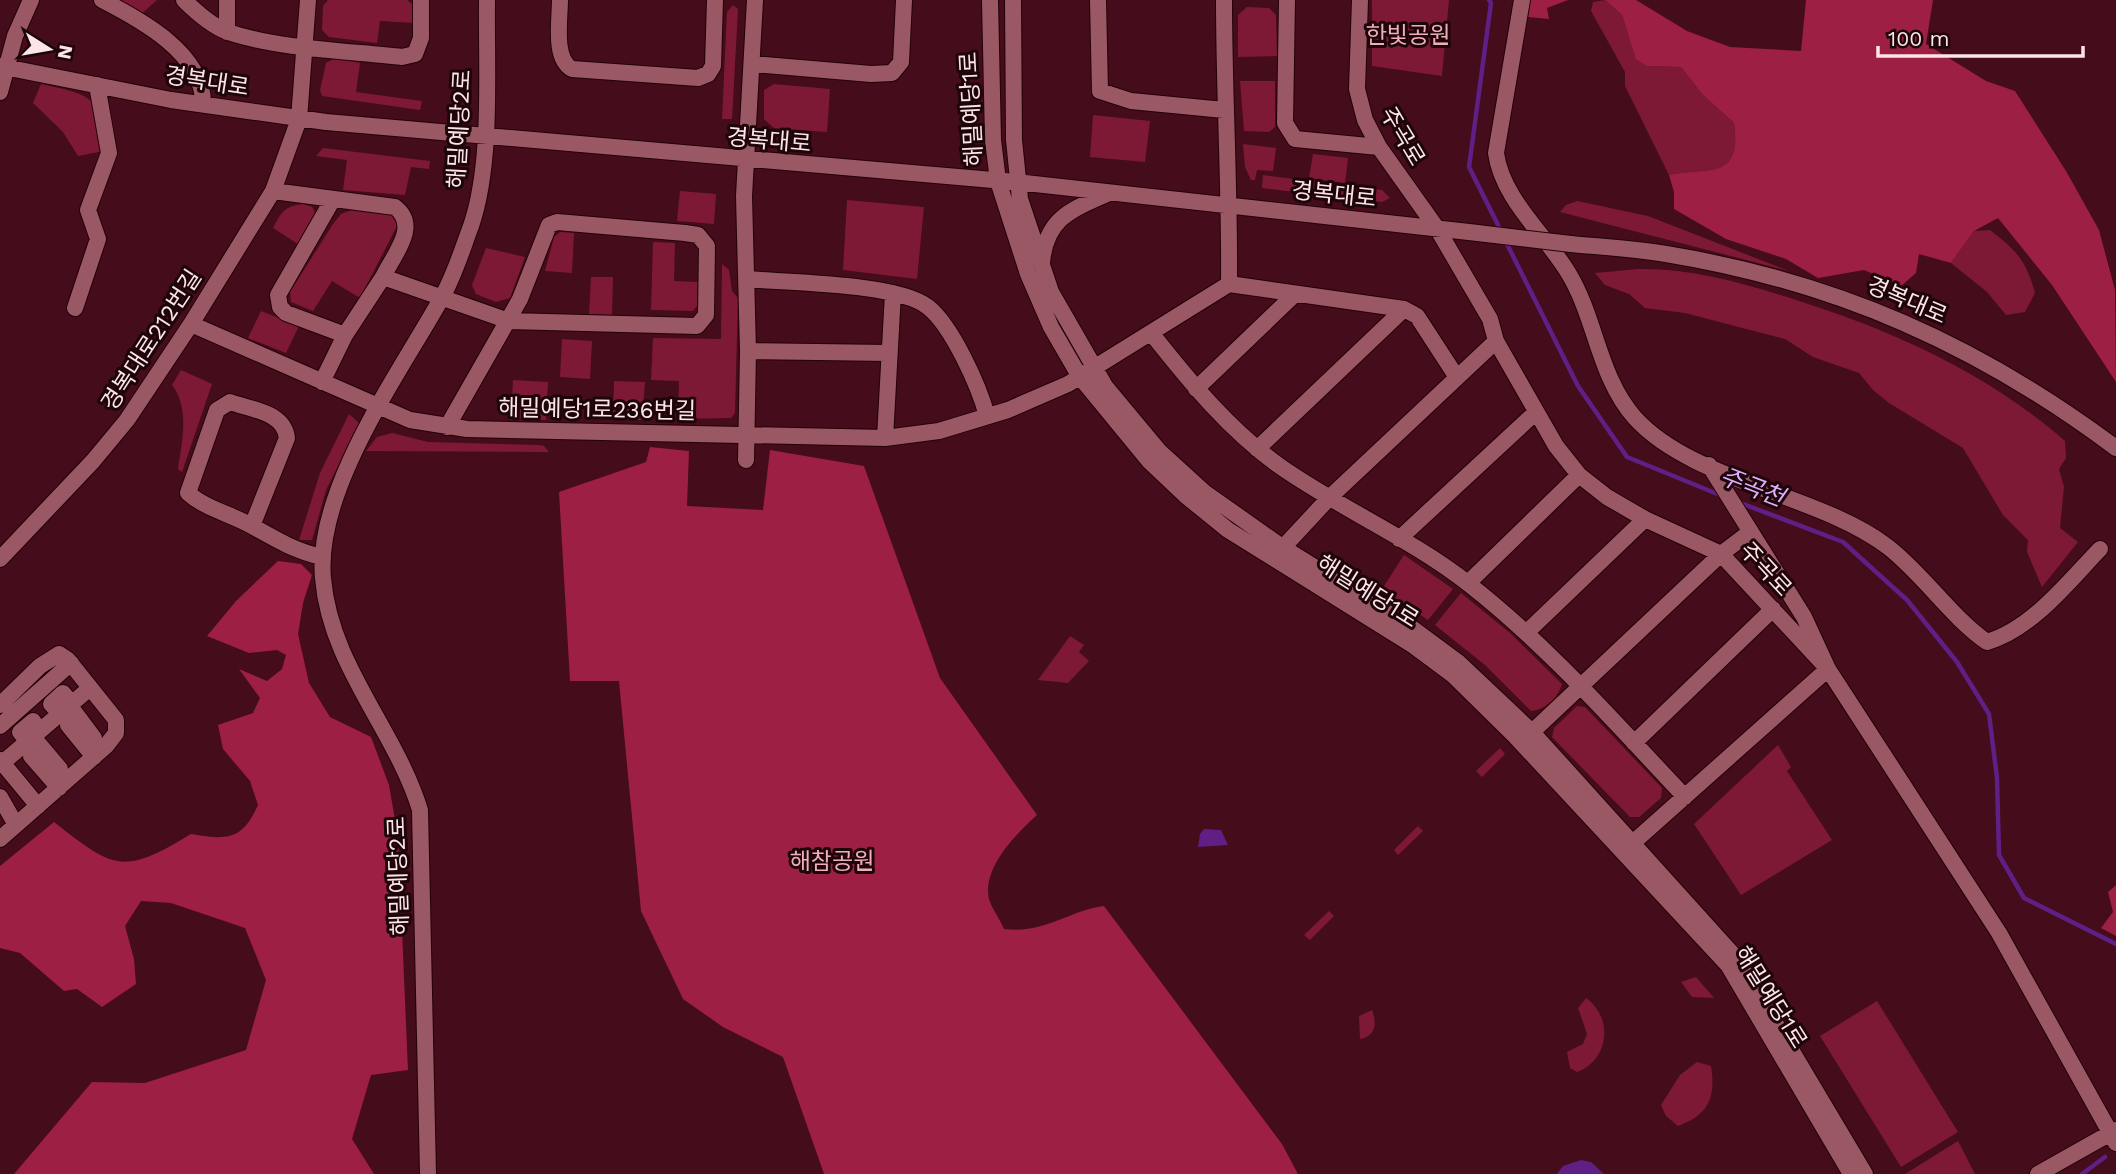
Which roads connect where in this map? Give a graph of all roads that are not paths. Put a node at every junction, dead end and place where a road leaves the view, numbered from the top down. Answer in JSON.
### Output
{"nodes":[{"id":1,"x":31,"y":0,"type":"edge"},
{"id":2,"x":102,"y":0,"type":"edge"},
{"id":3,"x":184,"y":0,"type":"edge"},
{"id":4,"x":228,"y":0,"type":"edge"},
{"id":5,"x":308,"y":0,"type":"edge"},
{"id":6,"x":421,"y":0,"type":"edge"},
{"id":7,"x":487,"y":0,"type":"edge"},
{"id":8,"x":560,"y":0,"type":"edge"},
{"id":9,"x":715,"y":0,"type":"edge"},
{"id":10,"x":755,"y":0,"type":"edge"},
{"id":11,"x":904,"y":0,"type":"edge"},
{"id":12,"x":990,"y":0,"type":"edge"},
{"id":13,"x":1013,"y":0,"type":"edge"},
{"id":14,"x":1098,"y":0,"type":"edge"},
{"id":15,"x":1224,"y":0,"type":"edge"},
{"id":16,"x":1287,"y":0,"type":"edge"},
{"id":17,"x":1360,"y":0,"type":"edge"},
{"id":18,"x":1522,"y":0,"type":"edge"},
{"id":19,"x":227,"y":32,"type":"junction"},
{"id":20,"x":306,"y":47,"type":"junction"},
{"id":21,"x":752,"y":64,"type":"junction"},
{"id":22,"x":3,"y":67,"type":"edge"},
{"id":23,"x":97,"y":85,"type":"junction"},
{"id":24,"x":0,"y":92,"type":"edge"},
{"id":25,"x":203,"y":104,"type":"junction"},
{"id":26,"x":1224,"y":110,"type":"junction"},
{"id":27,"x":299,"y":119,"type":"junction"},
{"id":28,"x":484,"y":137,"type":"junction"},
{"id":29,"x":1379,"y":147,"type":"junction"},
{"id":30,"x":745,"y":160,"type":"junction"},
{"id":31,"x":998,"y":181,"type":"junction"},
{"id":32,"x":1016,"y":182,"type":"junction"},
{"id":33,"x":273,"y":191,"type":"junction"},
{"id":34,"x":1109,"y":193,"type":"junction"},
{"id":35,"x":333,"y":199,"type":"junction"},
{"id":36,"x":1230,"y":206,"type":"junction"},
{"id":37,"x":1438,"y":230,"type":"junction"},
{"id":38,"x":1041,"y":269,"type":"junction"},
{"id":39,"x":383,"y":277,"type":"junction"},
{"id":40,"x":747,"y":279,"type":"junction"},
{"id":41,"x":1228,"y":284,"type":"junction"},
{"id":42,"x":893,"y":293,"type":"junction"},
{"id":43,"x":1294,"y":295,"type":"junction"},
{"id":44,"x":443,"y":297,"type":"junction"},
{"id":45,"x":75,"y":308,"type":"dead end"},
{"id":46,"x":1404,"y":309,"type":"junction"},
{"id":47,"x":509,"y":321,"type":"junction"},
{"id":48,"x":191,"y":324,"type":"junction"},
{"id":49,"x":1152,"y":334,"type":"junction"},
{"id":50,"x":345,"y":335,"type":"junction"},
{"id":51,"x":1496,"y":341,"type":"junction"},
{"id":52,"x":748,"y":351,"type":"junction"},
{"id":53,"x":889,"y":353,"type":"junction"},
{"id":54,"x":1094,"y":368,"type":"junction"},
{"id":55,"x":1457,"y":376,"type":"junction"},
{"id":56,"x":1080,"y":377,"type":"junction"},
{"id":57,"x":322,"y":382,"type":"junction"},
{"id":58,"x":1196,"y":389,"type":"junction"},
{"id":59,"x":379,"y":408,"type":"junction"},
{"id":60,"x":1535,"y":413,"type":"junction"},
{"id":61,"x":987,"y":416,"type":"junction"},
{"id":62,"x":447,"y":427,"type":"junction"},
{"id":63,"x":746,"y":434,"type":"junction"},
{"id":64,"x":885,"y":438,"type":"junction"},
{"id":65,"x":2116,"y":448,"type":"edge"},
{"id":66,"x":1257,"y":449,"type":"junction"},
{"id":67,"x":746,"y":460,"type":"dead end"},
{"id":68,"x":1711,"y":470,"type":"junction"},
{"id":69,"x":1579,"y":475,"type":"junction"},
{"id":70,"x":1329,"y":498,"type":"junction"},
{"id":71,"x":1645,"y":519,"type":"junction"},
{"id":72,"x":251,"y":526,"type":"junction"},
{"id":73,"x":1747,"y":528,"type":"junction"},
{"id":74,"x":1399,"y":539,"type":"junction"},
{"id":75,"x":2100,"y":549,"type":"dead end"},
{"id":76,"x":1277,"y":553,"type":"junction"},
{"id":77,"x":1721,"y":554,"type":"junction"},
{"id":78,"x":322,"y":557,"type":"junction"},
{"id":79,"x":0,"y":559,"type":"edge"},
{"id":80,"x":1468,"y":583,"type":"junction"},
{"id":81,"x":1773,"y":609,"type":"junction"},
{"id":82,"x":1527,"y":632,"type":"junction"},
{"id":83,"x":71,"y":663,"type":"junction"},
{"id":84,"x":1828,"y":669,"type":"junction"},
{"id":85,"x":1581,"y":686,"type":"junction"},
{"id":86,"x":90,"y":688,"type":"junction"},
{"id":87,"x":0,"y":705,"type":"edge"},
{"id":88,"x":0,"y":726,"type":"edge"},
{"id":89,"x":1532,"y":732,"type":"junction"},
{"id":90,"x":60,"y":739,"type":"junction"},
{"id":91,"x":1633,"y":743,"type":"junction"},
{"id":92,"x":94,"y":757,"type":"junction"},
{"id":93,"x":1,"y":763,"type":"edge"},
{"id":94,"x":59,"y":788,"type":"junction"},
{"id":95,"x":0,"y":797,"type":"edge"},
{"id":96,"x":1685,"y":797,"type":"junction"},
{"id":97,"x":38,"y":806,"type":"junction"},
{"id":98,"x":16,"y":825,"type":"junction"},
{"id":99,"x":0,"y":839,"type":"edge"},
{"id":100,"x":1628,"y":847,"type":"junction"},
{"id":101,"x":2114,"y":1136,"type":"edge"},
{"id":102,"x":428,"y":1174,"type":"edge"},
{"id":103,"x":1851,"y":1174,"type":"edge"},
{"id":104,"x":1865,"y":1174,"type":"edge"},
{"id":105,"x":2038,"y":1174,"type":"edge"}],
"edges":[{"from":1,"to":22,"type":"street"},
{"from":2,"to":25,"type":"street"},
{"from":3,"to":19,"type":"street"},
{"from":4,"to":19,"type":"street"},
{"from":5,"to":20,"type":"street","name":"경복대로212번길"},
{"from":6,"to":20,"type":"street"},
{"from":7,"to":28,"type":"street","name":"해밀예당2로"},
{"from":8,"to":9,"type":"street"},
{"from":10,"to":21,"type":"street"},
{"from":11,"to":21,"type":"street"},
{"from":12,"to":31,"type":"street","name":"해밀예당1로"},
{"from":13,"to":32,"type":"street","name":"해밀예당1로"},
{"from":14,"to":26,"type":"street"},
{"from":15,"to":26,"type":"street"},
{"from":16,"to":29,"type":"street"},
{"from":17,"to":29,"type":"street","name":"주곡로"},
{"from":18,"to":68,"type":"street"},
{"from":19,"to":20,"type":"street"},
{"from":20,"to":27,"type":"street","name":"경복대로212번길"},
{"from":21,"to":30,"type":"street"},
{"from":22,"to":23,"type":"street","name":"경복대로"},
{"from":22,"to":24,"type":"street"},
{"from":23,"to":25,"type":"street","name":"경복대로"},
{"from":23,"to":45,"type":"street"},
{"from":25,"to":27,"type":"street","name":"경복대로"},
{"from":26,"to":36,"type":"street"},
{"from":27,"to":28,"type":"street","name":"경복대로"},
{"from":27,"to":33,"type":"street","name":"경복대로212번길"},
{"from":28,"to":30,"type":"street","name":"경복대로"},
{"from":28,"to":44,"type":"street","name":"해밀예당2로"},
{"from":29,"to":37,"type":"street","name":"주곡로"},
{"from":30,"to":31,"type":"street","name":"경복대로"},
{"from":30,"to":40,"type":"street"},
{"from":31,"to":32,"type":"street","name":"경복대로"},
{"from":31,"to":56,"type":"street","name":"해밀예당1로"},
{"from":32,"to":34,"type":"street","name":"경복대로"},
{"from":32,"to":38,"type":"street","name":"해밀예당1로"},
{"from":33,"to":35,"type":"street"},
{"from":33,"to":48,"type":"street","name":"경복대로212번길"},
{"from":34,"to":36,"type":"street","name":"경복대로"},
{"from":34,"to":38,"type":"street"},
{"from":35,"to":39,"type":"street"},
{"from":35,"to":50,"type":"street"},
{"from":36,"to":37,"type":"street","name":"경복대로"},
{"from":36,"to":41,"type":"street"},
{"from":37,"to":51,"type":"street","name":"주곡로"},
{"from":37,"to":65,"type":"street","name":"경복대로","bridge":true},
{"from":38,"to":54,"type":"street","name":"해밀예당1로"},
{"from":39,"to":44,"type":"street"},
{"from":39,"to":50,"type":"street"},
{"from":40,"to":42,"type":"street"},
{"from":40,"to":52,"type":"street"},
{"from":41,"to":43,"type":"street"},
{"from":41,"to":49,"type":"street","name":"해밀예당1로236번길"},
{"from":42,"to":53,"type":"street"},
{"from":42,"to":61,"type":"street"},
{"from":43,"to":46,"type":"street"},
{"from":43,"to":58,"type":"street"},
{"from":44,"to":47,"type":"street"},
{"from":44,"to":59,"type":"street","name":"해밀예당2로"},
{"from":46,"to":55,"type":"street"},
{"from":46,"to":66,"type":"street"},
{"from":47,"to":47,"type":"street","name":"해밀예당1로236번길"},
{"from":47,"to":62,"type":"street","name":"해밀예당1로236번길"},
{"from":48,"to":57,"type":"street"},
{"from":48,"to":79,"type":"street","name":"경복대로212번길"},
{"from":49,"to":54,"type":"street","name":"해밀예당1로236번길"},
{"from":49,"to":58,"type":"street"},
{"from":50,"to":57,"type":"street"},
{"from":51,"to":55,"type":"street"},
{"from":51,"to":60,"type":"street","name":"주곡로"},
{"from":52,"to":53,"type":"street"},
{"from":52,"to":63,"type":"street"},
{"from":53,"to":64,"type":"street"},
{"from":54,"to":56,"type":"street","name":"해밀예당1로236번길"},
{"from":54,"to":76,"type":"street","name":"해밀예당1로"},
{"from":55,"to":70,"type":"street"},
{"from":56,"to":61,"type":"street","name":"해밀예당1로236번길"},
{"from":56,"to":76,"type":"street","name":"해밀예당1로"},
{"from":57,"to":59,"type":"street"},
{"from":58,"to":66,"type":"street"},
{"from":59,"to":62,"type":"street","name":"해밀예당1로236번길"},
{"from":59,"to":78,"type":"street","name":"해밀예당2로"},
{"from":60,"to":69,"type":"street","name":"주곡로"},
{"from":60,"to":74,"type":"street"},
{"from":61,"to":64,"type":"street","name":"해밀예당1로236번길"},
{"from":62,"to":63,"type":"street","name":"해밀예당1로236번길"},
{"from":63,"to":64,"type":"street","name":"해밀예당1로236번길"},
{"from":63,"to":67,"type":"street"},
{"from":66,"to":70,"type":"street"},
{"from":68,"to":73,"type":"street"},
{"from":68,"to":75,"type":"street"},
{"from":69,"to":71,"type":"street","name":"주곡로"},
{"from":69,"to":80,"type":"street"},
{"from":70,"to":74,"type":"street"},
{"from":70,"to":76,"type":"street"},
{"from":71,"to":77,"type":"street","name":"주곡로"},
{"from":71,"to":82,"type":"street"},
{"from":72,"to":72,"type":"street"},
{"from":72,"to":78,"type":"street"},
{"from":73,"to":77,"type":"street"},
{"from":73,"to":84,"type":"street"},
{"from":74,"to":80,"type":"street"},
{"from":76,"to":89,"type":"street","name":"해밀예당1로"},
{"from":76,"to":100,"type":"street","name":"해밀예당1로"},
{"from":77,"to":81,"type":"street","name":"주곡로"},
{"from":77,"to":85,"type":"street"},
{"from":78,"to":102,"type":"street","name":"해밀예당2로"},
{"from":80,"to":82,"type":"street"},
{"from":81,"to":84,"type":"street","name":"주곡로"},
{"from":81,"to":91,"type":"street"},
{"from":82,"to":85,"type":"street"},
{"from":83,"to":86,"type":"street"},
{"from":83,"to":87,"type":"street"},
{"from":83,"to":88,"type":"street"},
{"from":84,"to":96,"type":"street"},
{"from":84,"to":101,"type":"street","name":"주곡로"},
{"from":85,"to":89,"type":"street"},
{"from":85,"to":91,"type":"street"},
{"from":86,"to":90,"type":"street"},
{"from":86,"to":92,"type":"street"},
{"from":89,"to":100,"type":"street","name":"해밀예당1로"},
{"from":90,"to":92,"type":"street"},
{"from":90,"to":93,"type":"street"},
{"from":90,"to":94,"type":"street"},
{"from":91,"to":96,"type":"street"},
{"from":92,"to":94,"type":"street"},
{"from":93,"to":97,"type":"street"},
{"from":94,"to":97,"type":"street"},
{"from":95,"to":98,"type":"street"},
{"from":96,"to":100,"type":"street"},
{"from":97,"to":98,"type":"street"},
{"from":98,"to":99,"type":"street"},
{"from":100,"to":103,"type":"street","name":"해밀예당1로"},
{"from":100,"to":104,"type":"street","name":"해밀예당1로"},
{"from":101,"to":105,"type":"street","name":"주곡로"}]}
